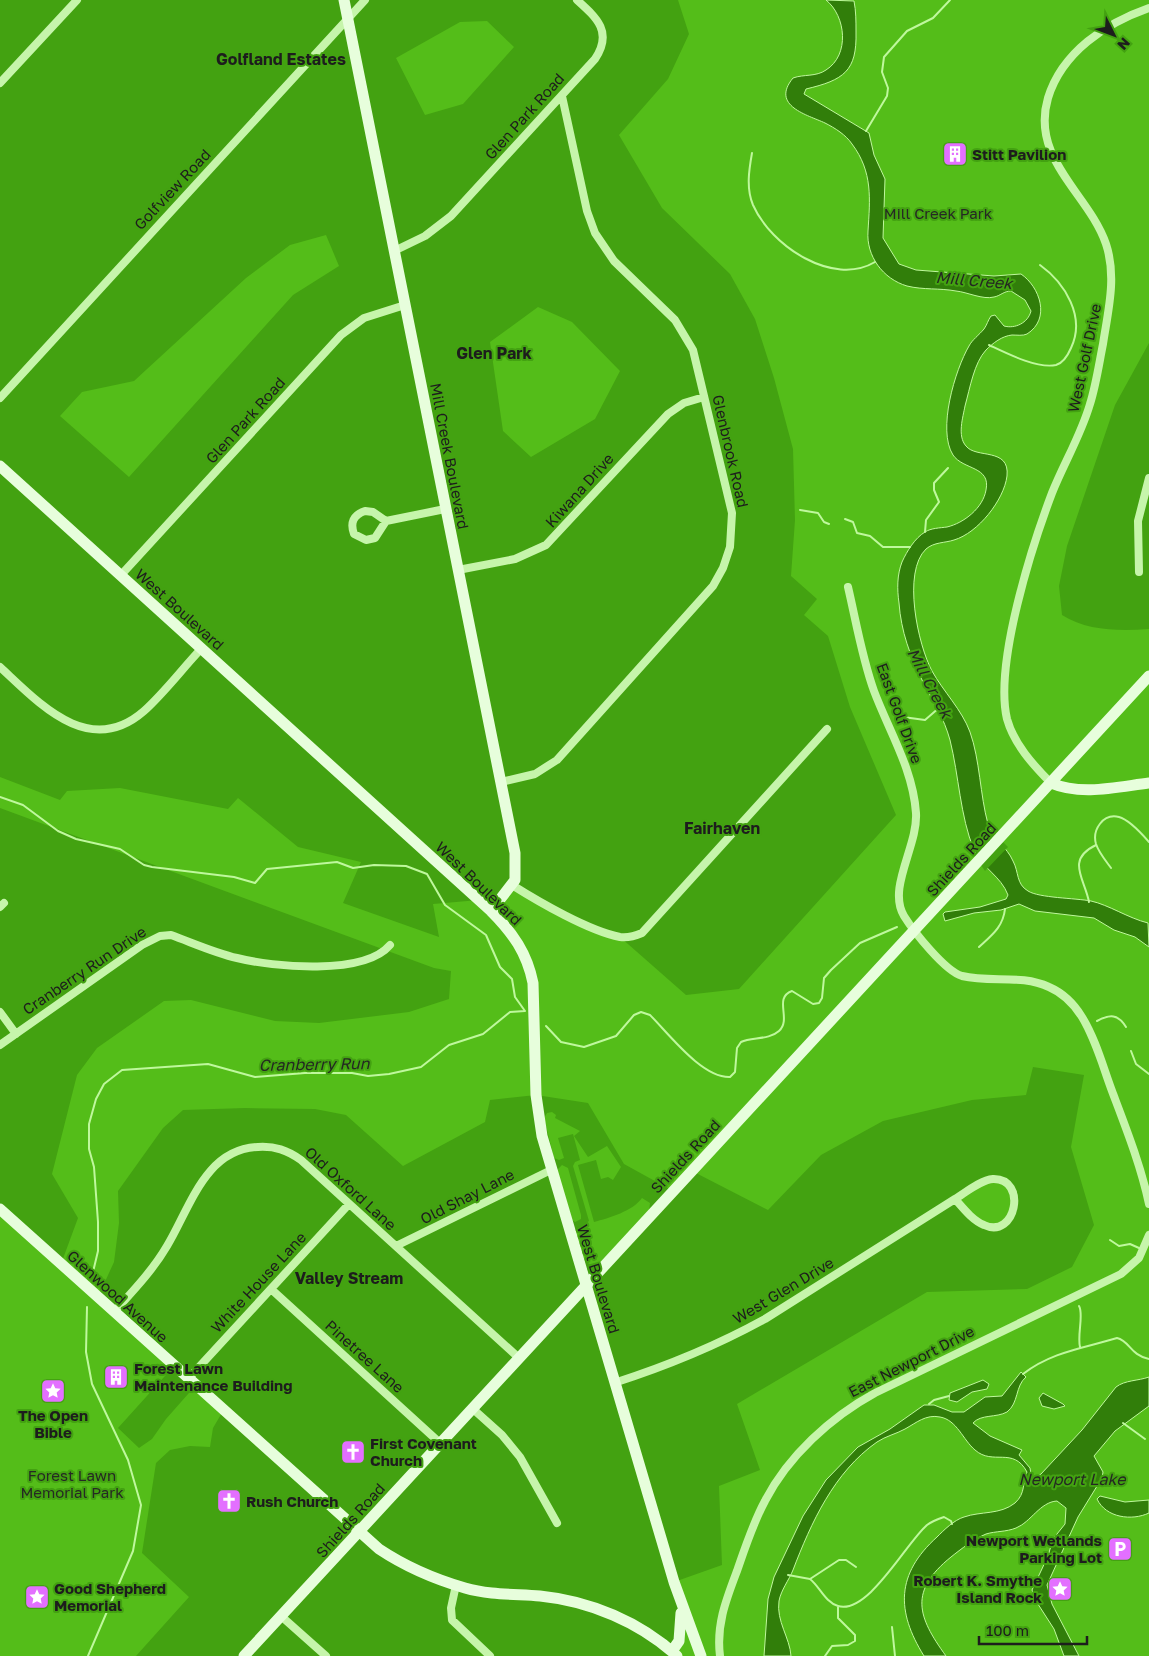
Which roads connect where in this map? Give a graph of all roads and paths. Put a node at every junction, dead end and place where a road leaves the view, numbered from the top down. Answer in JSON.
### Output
{"nodes":[{"id":1,"x":77,"y":0,"type":"edge"},
{"id":2,"x":344,"y":0,"type":"edge"},
{"id":3,"x":366,"y":0,"type":"edge"},
{"id":4,"x":578,"y":0,"type":"edge"},
{"id":5,"x":1149,"y":8,"type":"edge"},
{"id":6,"x":348,"y":20,"type":"junction"},
{"id":7,"x":0,"y":83,"type":"edge"},
{"id":8,"x":562,"y":96,"type":"junction"},
{"id":9,"x":394,"y":251,"type":"junction"},
{"id":10,"x":405,"y":305,"type":"junction"},
{"id":11,"x":704,"y":397,"type":"junction"},
{"id":12,"x":0,"y":398,"type":"edge"},
{"id":13,"x":0,"y":466,"type":"edge"},
{"id":14,"x":1149,"y":478,"type":"edge"},
{"id":15,"x":445,"y":509,"type":"junction"},
{"id":16,"x":386,"y":522,"type":"junction"},
{"id":17,"x":458,"y":570,"type":"junction"},
{"id":18,"x":1139,"y":572,"type":"dead end"},
{"id":19,"x":121,"y":576,"type":"junction"},
{"id":20,"x":848,"y":587,"type":"dead end"},
{"id":21,"x":201,"y":649,"type":"junction"},
{"id":22,"x":0,"y":667,"type":"edge"},
{"id":23,"x":1149,"y":676,"type":"edge"},
{"id":24,"x":827,"y":729,"type":"dead end"},
{"id":25,"x":501,"y":782,"type":"junction"},
{"id":26,"x":1052,"y":783,"type":"junction"},
{"id":27,"x":1149,"y":783,"type":"edge"},
{"id":28,"x":512,"y":885,"type":"junction"},
{"id":29,"x":491,"y":911,"type":"junction"},
{"id":30,"x":916,"y":931,"type":"junction"},
{"id":31,"x":390,"y":945,"type":"dead end"},
{"id":32,"x":0,"y":1012,"type":"edge"},
{"id":33,"x":16,"y":1034,"type":"junction"},
{"id":34,"x":0,"y":1046,"type":"edge"},
{"id":35,"x":551,"y":1170,"type":"junction"},
{"id":36,"x":955,"y":1199,"type":"junction"},
{"id":37,"x":349,"y":1204,"type":"junction"},
{"id":38,"x":1149,"y":1204,"type":"edge"},
{"id":39,"x":0,"y":1209,"type":"edge"},
{"id":40,"x":1149,"y":1235,"type":"edge"},
{"id":41,"x":396,"y":1246,"type":"junction"},
{"id":42,"x":586,"y":1287,"type":"junction"},
{"id":43,"x":271,"y":1289,"type":"junction"},
{"id":44,"x":114,"y":1312,"type":"junction"},
{"id":45,"x":519,"y":1358,"type":"junction"},
{"id":46,"x":188,"y":1379,"type":"junction"},
{"id":47,"x":614,"y":1383,"type":"junction"},
{"id":48,"x":474,"y":1409,"type":"junction"},
{"id":49,"x":440,"y":1443,"type":"junction"},
{"id":50,"x":556,"y":1523,"type":"dead end"},
{"id":51,"x":358,"y":1532,"type":"junction"},
{"id":52,"x":456,"y":1585,"type":"junction"},
{"id":53,"x":681,"y":1604,"type":"junction"},
{"id":54,"x":281,"y":1616,"type":"junction"},
{"id":55,"x":674,"y":1654,"type":"edge"},
{"id":56,"x":244,"y":1656,"type":"edge"},
{"id":57,"x":326,"y":1656,"type":"edge"},
{"id":58,"x":490,"y":1656,"type":"edge"},
{"id":59,"x":702,"y":1656,"type":"edge"},
{"id":60,"x":720,"y":1656,"type":"edge"}],
"edges":[{"from":1,"to":7,"type":"street"},
{"from":2,"to":6,"type":"street","name":"Mill Creek Boulevard"},
{"from":3,"to":6,"type":"street","name":"Golfview Road"},
{"from":4,"to":8,"type":"street","name":"Glen Park Road"},
{"from":5,"to":26,"type":"street","name":"West Golf Drive"},
{"from":6,"to":9,"type":"street","name":"Mill Creek Boulevard"},
{"from":6,"to":12,"type":"street","name":"Golfview Road"},
{"from":8,"to":9,"type":"street","name":"Glen Park Road"},
{"from":8,"to":11,"type":"street","name":"Glenbrook Road"},
{"from":9,"to":10,"type":"street","name":"Mill Creek Boulevard"},
{"from":10,"to":15,"type":"street","name":"Mill Creek Boulevard"},
{"from":10,"to":19,"type":"street","name":"Glen Park Road"},
{"from":11,"to":17,"type":"street","name":"Kiwana Drive"},
{"from":11,"to":25,"type":"street","name":"Glenbrook Road"},
{"from":13,"to":19,"type":"street","name":"West Boulevard"},
{"from":14,"to":18,"type":"street"},
{"from":15,"to":16,"type":"street"},
{"from":15,"to":17,"type":"street","name":"Mill Creek Boulevard"},
{"from":16,"to":16,"type":"street"},
{"from":17,"to":25,"type":"street","name":"Mill Creek Boulevard"},
{"from":19,"to":21,"type":"street","name":"West Boulevard"},
{"from":20,"to":30,"type":"street","name":"East Golf Drive"},
{"from":21,"to":22,"type":"street"},
{"from":21,"to":29,"type":"street","name":"West Boulevard"},
{"from":23,"to":26,"type":"street","name":"Shields Road"},
{"from":24,"to":28,"type":"street"},
{"from":25,"to":28,"type":"street","name":"Mill Creek Boulevard"},
{"from":26,"to":27,"type":"street"},
{"from":26,"to":30,"type":"street","name":"Shields Road"},
{"from":28,"to":29,"type":"street"},
{"from":29,"to":35,"type":"street","name":"West Boulevard"},
{"from":30,"to":38,"type":"street"},
{"from":30,"to":42,"type":"street","name":"Shields Road"},
{"from":31,"to":33,"type":"street","name":"Cranberry Run Drive"},
{"from":32,"to":33,"type":"street"},
{"from":33,"to":34,"type":"street","name":"Cranberry Run Drive"},
{"from":35,"to":41,"type":"street","name":"Old Shay Lane"},
{"from":35,"to":42,"type":"street","name":"West Boulevard"},
{"from":36,"to":36,"type":"street","name":"West Glen Drive"},
{"from":36,"to":47,"type":"street","name":"West Glen Drive"},
{"from":37,"to":41,"type":"street","name":"Old Oxford Lane"},
{"from":37,"to":43,"type":"street","name":"White House Lane"},
{"from":37,"to":44,"type":"street","name":"Old Oxford Lane"},
{"from":39,"to":44,"type":"street","name":"Glenwood Avenue"},
{"from":40,"to":60,"type":"street","name":"East Newport Drive"},
{"from":41,"to":45,"type":"street","name":"Old Oxford Lane"},
{"from":42,"to":45,"type":"street","name":"Shields Road"},
{"from":42,"to":47,"type":"street","name":"West Boulevard"},
{"from":43,"to":46,"type":"street","name":"White House Lane"},
{"from":43,"to":49,"type":"street","name":"Pinetree Lane"},
{"from":44,"to":46,"type":"street","name":"Glenwood Avenue"},
{"from":45,"to":48,"type":"street","name":"Shields Road"},
{"from":46,"to":51,"type":"street","name":"Glenwood Avenue"},
{"from":47,"to":53,"type":"street","name":"West Boulevard"},
{"from":48,"to":49,"type":"street","name":"Shields Road"},
{"from":48,"to":50,"type":"street"},
{"from":49,"to":51,"type":"street","name":"Shields Road"},
{"from":51,"to":52,"type":"street","name":"Glenwood Avenue"},
{"from":51,"to":54,"type":"street","name":"Shields Road"},
{"from":52,"to":55,"type":"street","name":"Glenwood Avenue"},
{"from":52,"to":58,"type":"street"},
{"from":53,"to":55,"type":"street","name":"West Boulevard"},
{"from":53,"to":59,"type":"street","name":"West Boulevard"},
{"from":54,"to":56,"type":"street","name":"Shields Road"},
{"from":54,"to":57,"type":"street"}]}
